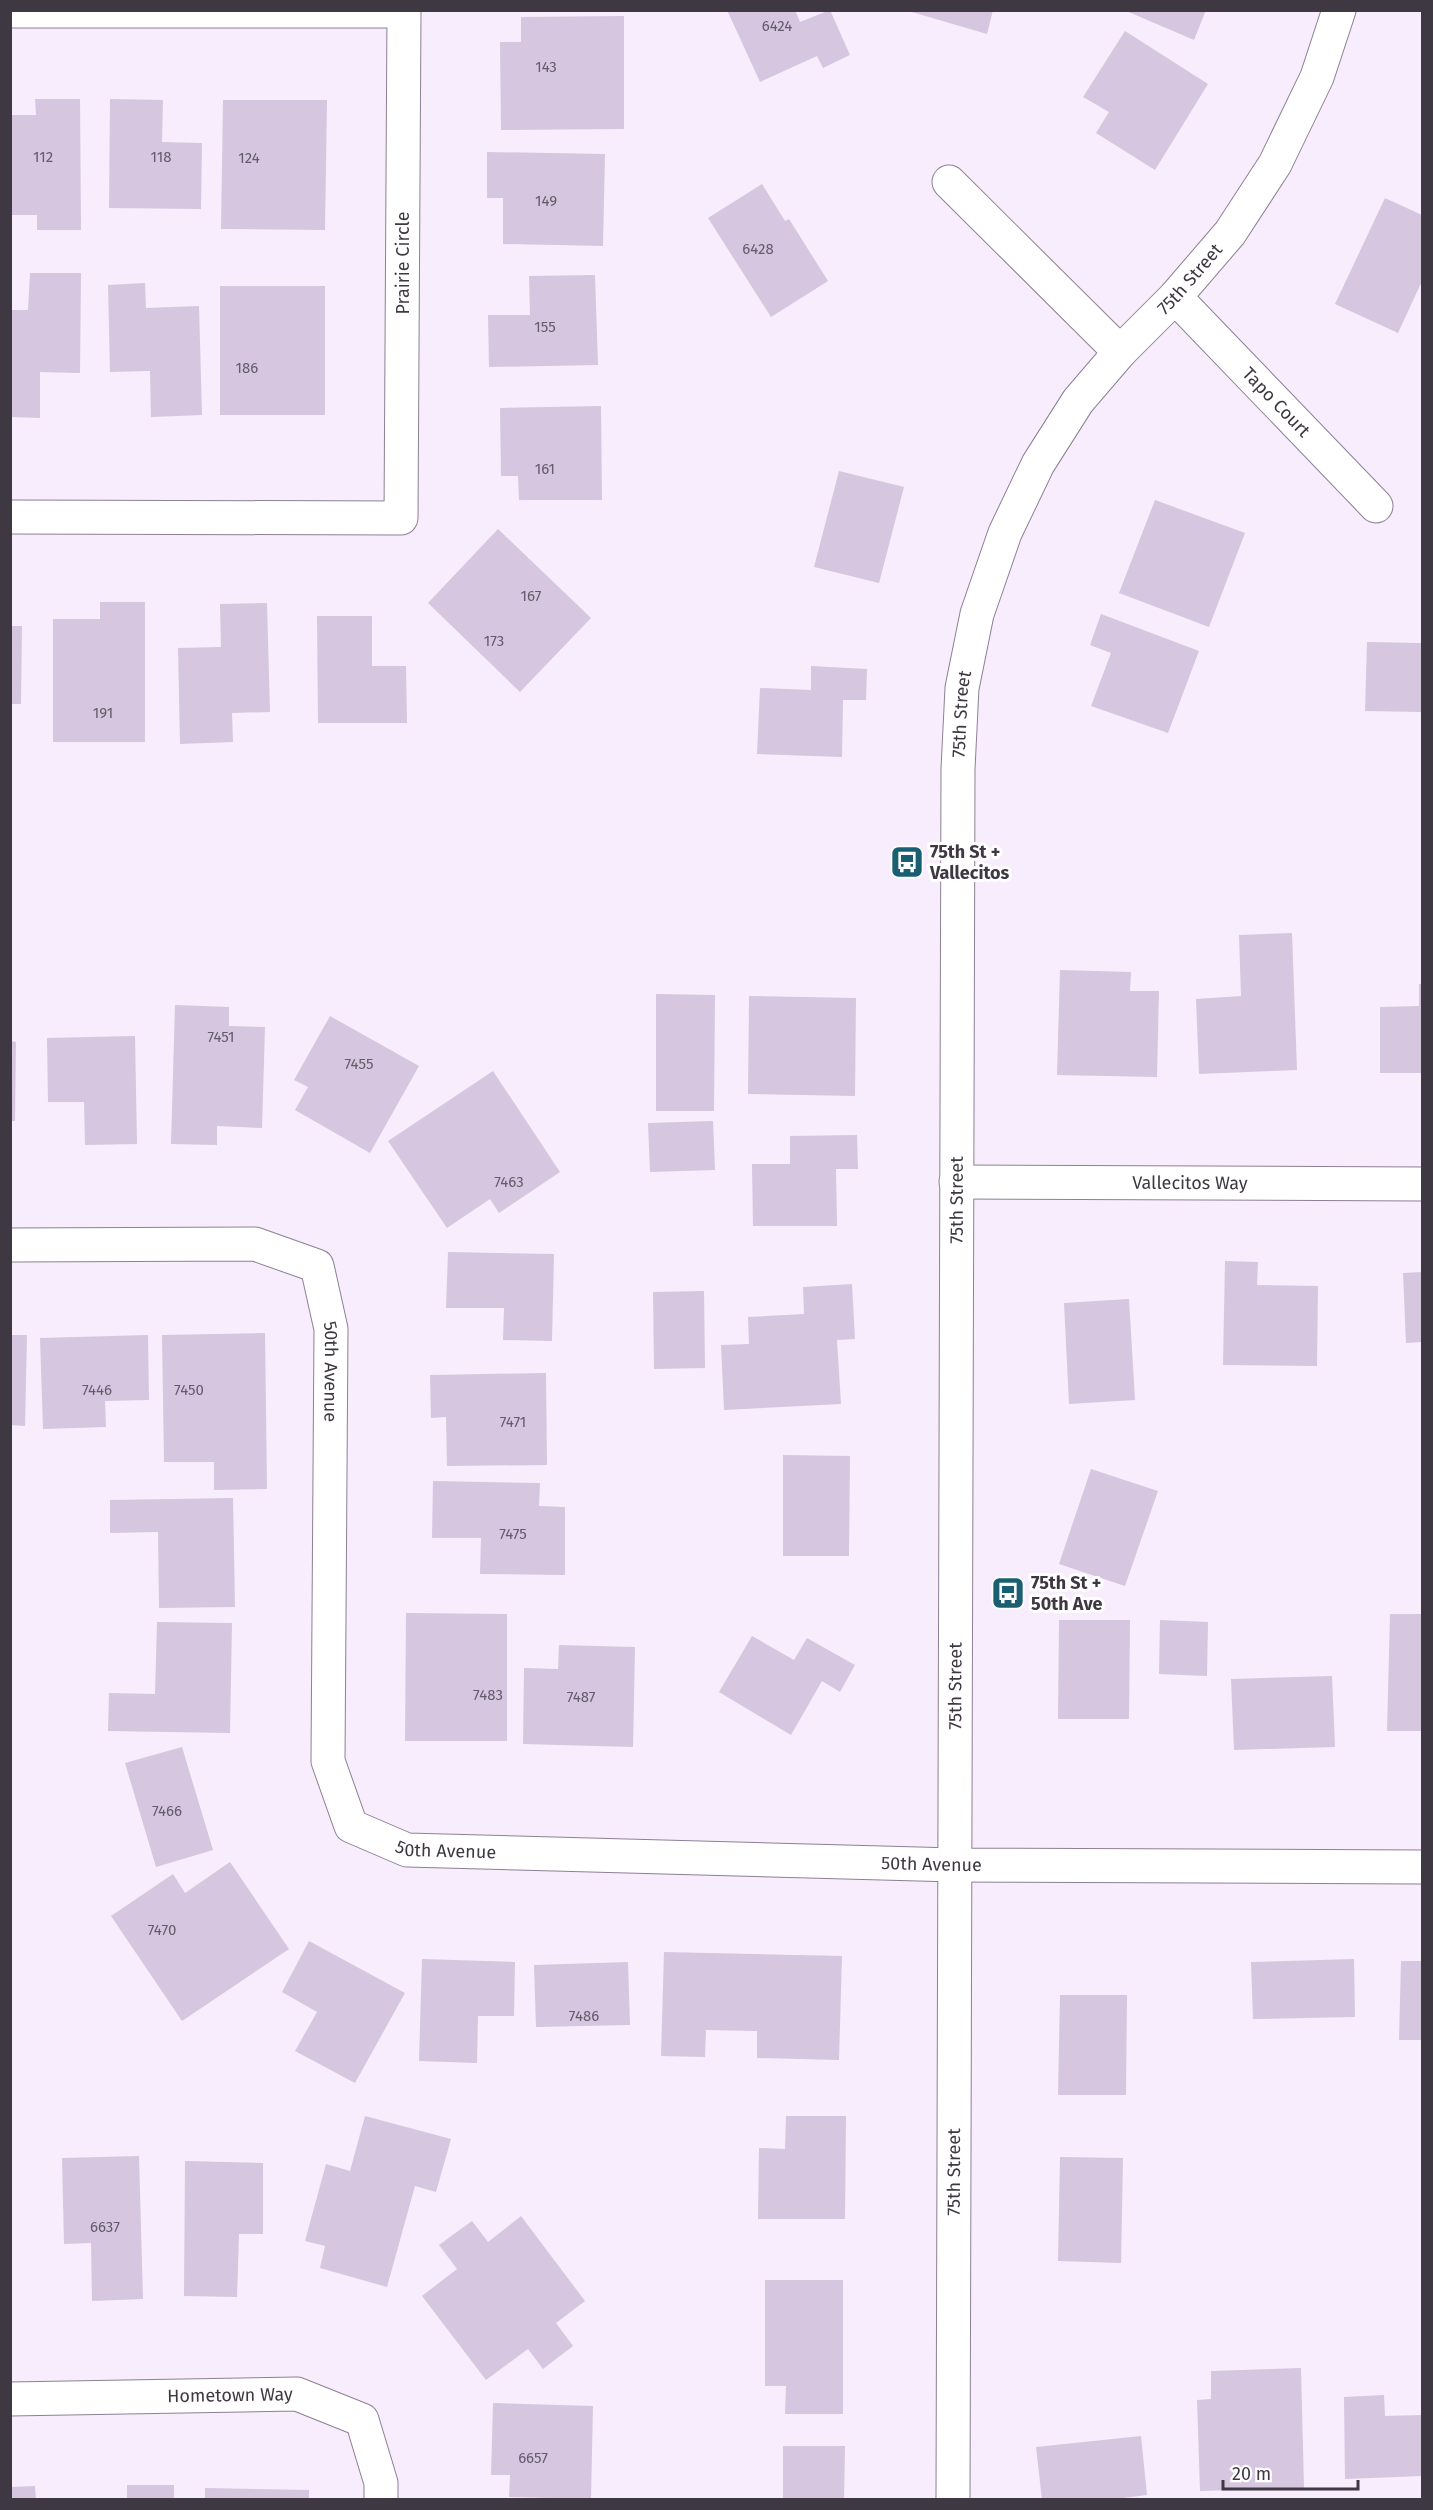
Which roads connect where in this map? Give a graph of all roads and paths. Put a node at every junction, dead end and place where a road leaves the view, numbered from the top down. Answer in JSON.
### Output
{"nodes":[{"id":1,"x":1339,"y":10,"type":"edge"},
{"id":2,"x":10,"y":11,"type":"edge"},
{"id":3,"x":949,"y":182,"type":"dead end"},
{"id":4,"x":1175,"y":297,"type":"junction"},
{"id":5,"x":1120,"y":351,"type":"junction"},
{"id":6,"x":1376,"y":506,"type":"dead end"},
{"id":7,"x":10,"y":517,"type":"edge"},
{"id":8,"x":956,"y":1182,"type":"junction"},
{"id":9,"x":1422,"y":1184,"type":"edge"},
{"id":10,"x":10,"y":1245,"type":"edge"},
{"id":11,"x":955,"y":1864,"type":"junction"},
{"id":12,"x":1422,"y":1867,"type":"edge"},
{"id":13,"x":10,"y":2399,"type":"edge"},
{"id":14,"x":381,"y":2499,"type":"edge"},
{"id":15,"x":953,"y":2499,"type":"edge"}],
"edges":[{"from":1,"to":4,"type":"street","name":"75th Street"},
{"from":2,"to":7,"type":"street","name":"Prairie Circle"},
{"from":3,"to":5,"type":"street"},
{"from":4,"to":5,"type":"street","name":"75th Street"},
{"from":4,"to":6,"type":"street","name":"Tapo Court"},
{"from":5,"to":8,"type":"street","name":"75th Street"},
{"from":8,"to":9,"type":"street","name":"Vallecitos Way"},
{"from":8,"to":11,"type":"street","name":"75th Street"},
{"from":10,"to":11,"type":"street","name":"50th Avenue"},
{"from":11,"to":12,"type":"street","name":"50th Avenue"},
{"from":11,"to":15,"type":"street","name":"75th Street"},
{"from":13,"to":14,"type":"street","name":"Hometown Way"}]}
